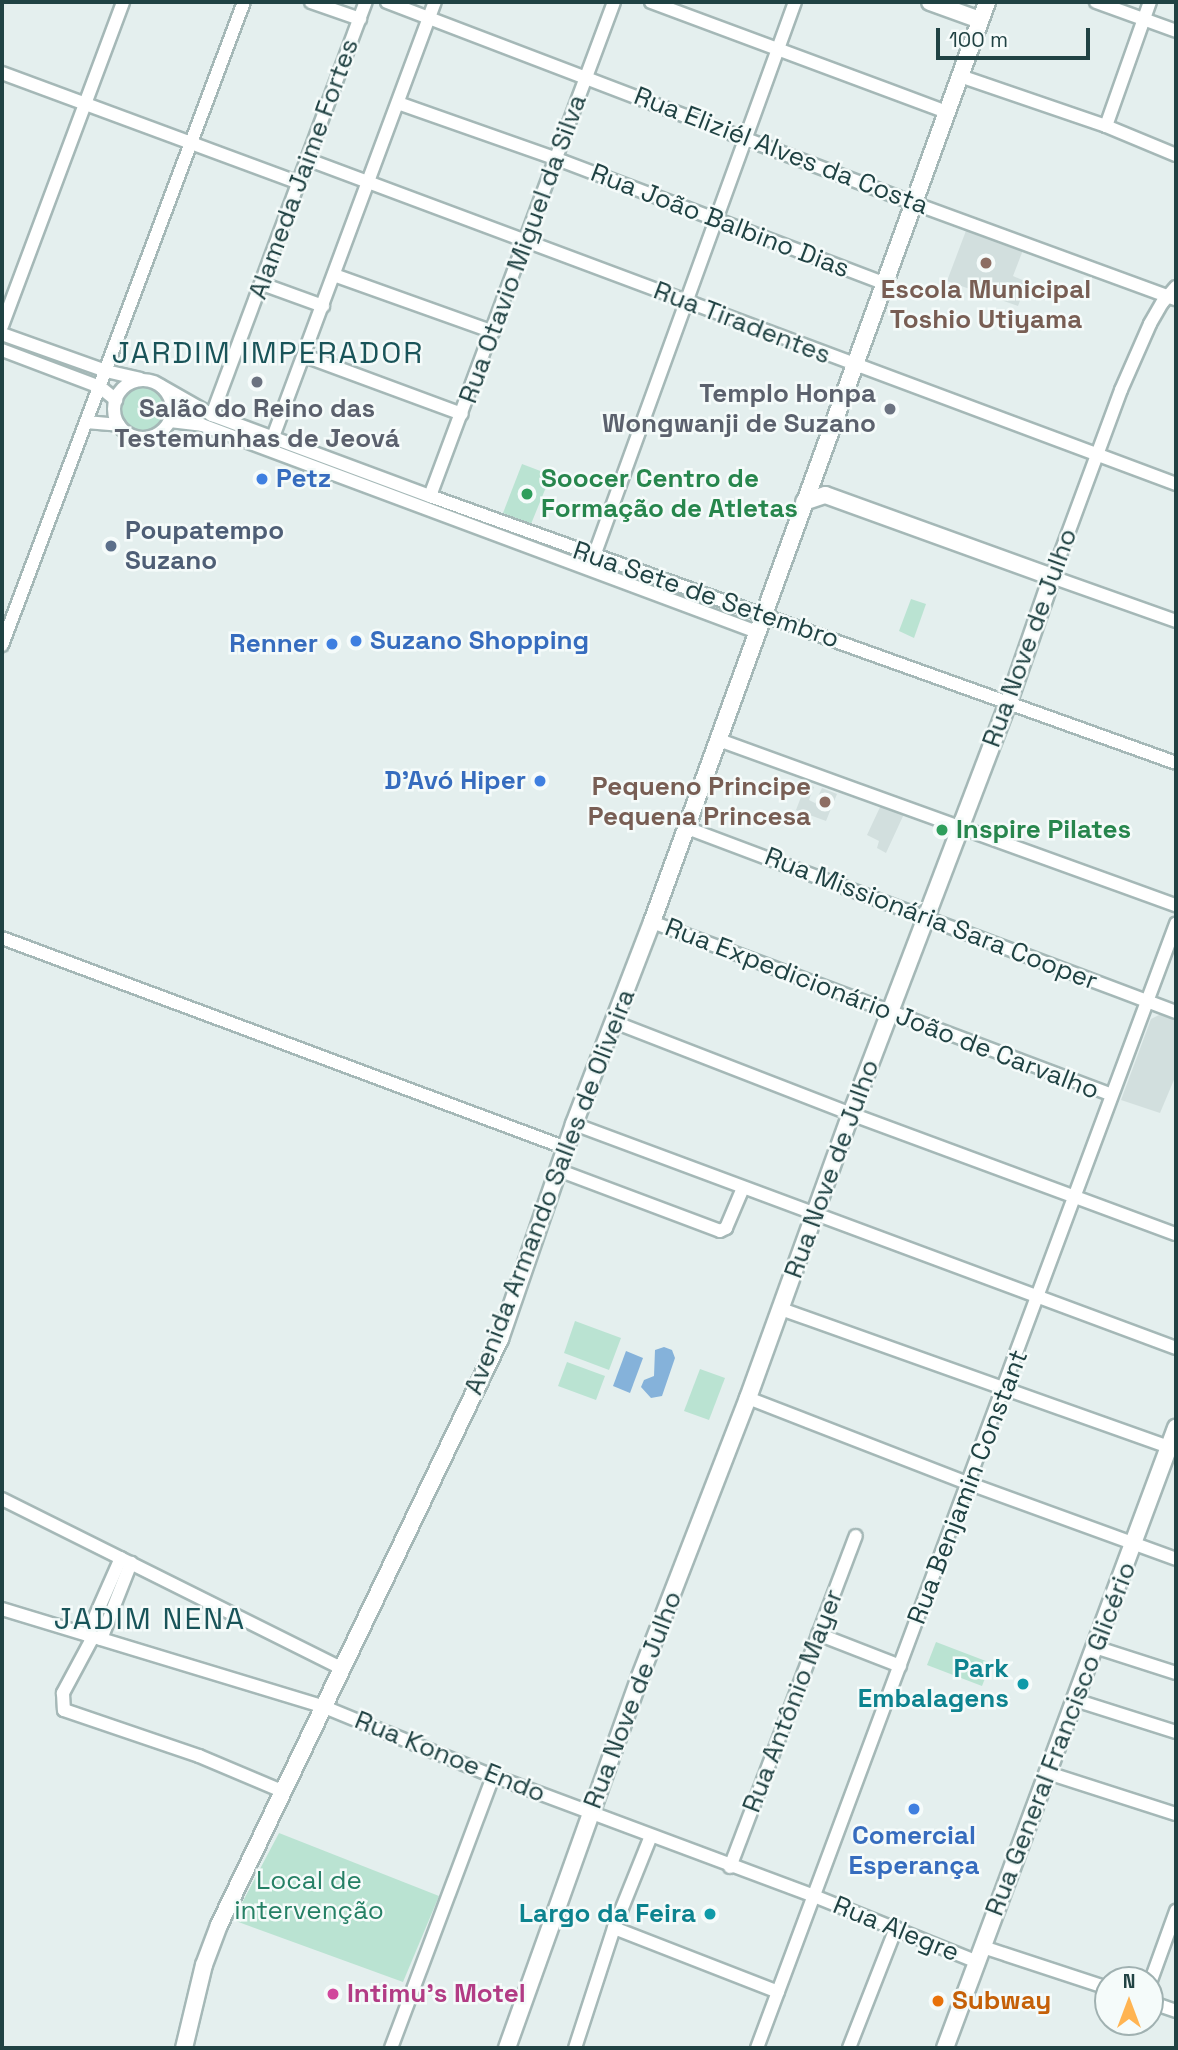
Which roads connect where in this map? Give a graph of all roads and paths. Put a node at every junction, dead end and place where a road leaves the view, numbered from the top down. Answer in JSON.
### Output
{"nodes":[{"id":1,"x":123,"y":2,"type":"edge"},
{"id":2,"x":244,"y":2,"type":"edge"},
{"id":3,"x":311,"y":2,"type":"edge"},
{"id":4,"x":366,"y":2,"type":"edge"},
{"id":5,"x":387,"y":2,"type":"edge"},
{"id":6,"x":435,"y":2,"type":"edge"},
{"id":7,"x":614,"y":2,"type":"edge"},
{"id":8,"x":651,"y":2,"type":"edge"},
{"id":9,"x":795,"y":2,"type":"edge"},
{"id":10,"x":930,"y":2,"type":"edge"},
{"id":11,"x":987,"y":2,"type":"edge"},
{"id":12,"x":1096,"y":2,"type":"edge"},
{"id":13,"x":1150,"y":2,"type":"edge"},
{"id":14,"x":430,"y":17,"type":"junction"},
{"id":15,"x":360,"y":19,"type":"junction"},
{"id":16,"x":1143,"y":19,"type":"junction"},
{"id":17,"x":980,"y":20,"type":"junction"},
{"id":18,"x":1176,"y":31,"type":"edge"},
{"id":19,"x":778,"y":48,"type":"junction"},
{"id":20,"x":2,"y":73,"type":"edge"},
{"id":21,"x":960,"y":76,"type":"junction"},
{"id":22,"x":587,"y":77,"type":"junction"},
{"id":23,"x":398,"y":103,"type":"junction"},
{"id":24,"x":84,"y":105,"type":"junction"},
{"id":25,"x":946,"y":112,"type":"junction"},
{"id":26,"x":1106,"y":126,"type":"junction"},
{"id":27,"x":746,"y":138,"type":"junction"},
{"id":28,"x":191,"y":145,"type":"junction"},
{"id":29,"x":1176,"y":155,"type":"edge"},
{"id":30,"x":557,"y":159,"type":"junction"},
{"id":31,"x":309,"y":160,"type":"junction"},
{"id":32,"x":368,"y":182,"type":"junction"},
{"id":33,"x":299,"y":183,"type":"junction"},
{"id":34,"x":913,"y":203,"type":"junction"},
{"id":35,"x":718,"y":220,"type":"junction"},
{"id":36,"x":526,"y":241,"type":"junction"},
{"id":37,"x":334,"y":275,"type":"junction"},
{"id":38,"x":884,"y":283,"type":"junction"},
{"id":39,"x":262,"y":284,"type":"junction"},
{"id":40,"x":1174,"y":294,"type":"edge"},
{"id":41,"x":689,"y":303,"type":"junction"},
{"id":42,"x":323,"y":306,"type":"junction"},
{"id":43,"x":2,"y":326,"type":"edge"},
{"id":44,"x":493,"y":332,"type":"junction"},
{"id":45,"x":2,"y":334,"type":"edge"},
{"id":46,"x":2,"y":350,"type":"edge"},
{"id":47,"x":305,"y":356,"type":"junction"},
{"id":48,"x":854,"y":365,"type":"junction"},
{"id":49,"x":106,"y":371,"type":"junction"},
{"id":50,"x":143,"y":380,"type":"junction"},
{"id":51,"x":161,"y":386,"type":"junction"},
{"id":52,"x":100,"y":387,"type":"junction"},
{"id":53,"x":116,"y":400,"type":"junction"},
{"id":54,"x":462,"y":414,"type":"junction"},
{"id":55,"x":212,"y":415,"type":"junction"},
{"id":56,"x":170,"y":421,"type":"junction"},
{"id":57,"x":86,"y":422,"type":"junction"},
{"id":58,"x":119,"y":425,"type":"junction"},
{"id":59,"x":273,"y":437,"type":"junction"},
{"id":60,"x":1097,"y":455,"type":"junction"},
{"id":61,"x":814,"y":473,"type":"junction"},
{"id":62,"x":1176,"y":484,"type":"edge"},
{"id":63,"x":825,"y":495,"type":"junction"},
{"id":64,"x":430,"y":496,"type":"junction"},
{"id":65,"x":804,"y":502,"type":"junction"},
{"id":66,"x":594,"y":556,"type":"junction"},
{"id":67,"x":1052,"y":577,"type":"junction"},
{"id":68,"x":764,"y":615,"type":"junction"},
{"id":69,"x":1176,"y":621,"type":"edge"},
{"id":70,"x":5,"y":627,"type":"edge"},
{"id":71,"x":757,"y":632,"type":"junction"},
{"id":72,"x":2,"y":645,"type":"edge"},
{"id":73,"x":1009,"y":701,"type":"junction"},
{"id":74,"x":719,"y":740,"type":"junction"},
{"id":75,"x":1176,"y":764,"type":"edge"},
{"id":76,"x":960,"y":827,"type":"junction"},
{"id":77,"x":687,"y":828,"type":"junction"},
{"id":78,"x":1176,"y":905,"type":"edge"},
{"id":79,"x":927,"y":916,"type":"junction"},
{"id":80,"x":652,"y":922,"type":"junction"},
{"id":81,"x":1176,"y":924,"type":"edge"},
{"id":82,"x":2,"y":938,"type":"edge"},
{"id":83,"x":1147,"y":1001,"type":"junction"},
{"id":84,"x":891,"y":1011,"type":"junction"},
{"id":85,"x":1176,"y":1012,"type":"edge"},
{"id":86,"x":614,"y":1022,"type":"junction"},
{"id":87,"x":1112,"y":1095,"type":"junction"},
{"id":88,"x":852,"y":1114,"type":"junction"},
{"id":89,"x":575,"y":1124,"type":"junction"},
{"id":90,"x":566,"y":1148,"type":"junction"},
{"id":91,"x":558,"y":1170,"type":"junction"},
{"id":92,"x":743,"y":1188,"type":"junction"},
{"id":93,"x":1074,"y":1197,"type":"junction"},
{"id":94,"x":817,"y":1214,"type":"junction"},
{"id":95,"x":1176,"y":1234,"type":"edge"},
{"id":96,"x":1038,"y":1297,"type":"junction"},
{"id":97,"x":781,"y":1309,"type":"junction"},
{"id":98,"x":1176,"y":1348,"type":"edge"},
{"id":99,"x":1004,"y":1391,"type":"junction"},
{"id":100,"x":748,"y":1398,"type":"junction"},
{"id":101,"x":1176,"y":1429,"type":"edge"},
{"id":102,"x":1169,"y":1447,"type":"junction"},
{"id":103,"x":970,"y":1484,"type":"junction"},
{"id":104,"x":2,"y":1499,"type":"edge"},
{"id":105,"x":856,"y":1535,"type":"dead end"},
{"id":106,"x":1134,"y":1543,"type":"junction"},
{"id":107,"x":1176,"y":1559,"type":"edge"},
{"id":108,"x":126,"y":1561,"type":"junction"},
{"id":109,"x":2,"y":1609,"type":"edge"},
{"id":110,"x":818,"y":1634,"type":"junction"},
{"id":111,"x":94,"y":1637,"type":"junction"},
{"id":112,"x":1095,"y":1647,"type":"junction"},
{"id":113,"x":900,"y":1666,"type":"junction"},
{"id":114,"x":341,"y":1668,"type":"junction"},
{"id":115,"x":1176,"y":1673,"type":"edge"},
{"id":116,"x":1075,"y":1700,"type":"junction"},
{"id":117,"x":322,"y":1706,"type":"junction"},
{"id":118,"x":1176,"y":1732,"type":"edge"},
{"id":119,"x":1048,"y":1773,"type":"junction"},
{"id":120,"x":493,"y":1776,"type":"junction"},
{"id":121,"x":282,"y":1791,"type":"junction"},
{"id":122,"x":590,"y":1813,"type":"junction"},
{"id":123,"x":1176,"y":1814,"type":"edge"},
{"id":124,"x":651,"y":1836,"type":"junction"},
{"id":125,"x":730,"y":1867,"type":"junction"},
{"id":126,"x":814,"y":1896,"type":"junction"},
{"id":127,"x":1176,"y":1912,"type":"edge"},
{"id":128,"x":614,"y":1928,"type":"junction"},
{"id":129,"x":896,"y":1928,"type":"junction"},
{"id":130,"x":980,"y":1954,"type":"junction"},
{"id":131,"x":1156,"y":1966,"type":"edge"},
{"id":132,"x":1094,"y":1984,"type":"edge"},
{"id":133,"x":778,"y":1992,"type":"junction"},
{"id":134,"x":184,"y":2048,"type":"edge"},
{"id":135,"x":391,"y":2048,"type":"edge"},
{"id":136,"x":507,"y":2048,"type":"edge"},
{"id":137,"x":575,"y":2048,"type":"edge"},
{"id":138,"x":757,"y":2048,"type":"edge"},
{"id":139,"x":849,"y":2048,"type":"edge"},
{"id":140,"x":945,"y":2048,"type":"edge"}],
"edges":[{"from":1,"to":24,"type":"street"},
{"from":2,"to":28,"type":"street"},
{"from":3,"to":15,"type":"street"},
{"from":4,"to":15,"type":"street","name":"Alameda Jaime Fortes"},
{"from":5,"to":14,"type":"street","name":"Rua Eliziél Alves da Costa"},
{"from":6,"to":14,"type":"street"},
{"from":7,"to":22,"type":"street","name":"Rua Otavio Miguel da Silva"},
{"from":8,"to":19,"type":"street"},
{"from":9,"to":19,"type":"street"},
{"from":10,"to":17,"type":"main road"},
{"from":11,"to":17,"type":"main road","name":"Avenida Armando Salles de Oliveira"},
{"from":12,"to":16,"type":"street"},
{"from":13,"to":16,"type":"street"},
{"from":14,"to":22,"type":"street","name":"Rua Eliziél Alves da Costa"},
{"from":14,"to":23,"type":"street"},
{"from":15,"to":31,"type":"street","name":"Alameda Jaime Fortes"},
{"from":16,"to":18,"type":"street"},
{"from":16,"to":26,"type":"street"},
{"from":17,"to":21,"type":"main road","name":"Avenida Armando Salles de Oliveira"},
{"from":19,"to":25,"type":"street"},
{"from":19,"to":27,"type":"street"},
{"from":20,"to":24,"type":"street"},
{"from":21,"to":25,"type":"main road","name":"Avenida Armando Salles de Oliveira"},
{"from":21,"to":26,"type":"street"},
{"from":22,"to":27,"type":"street","name":"Rua Eliziél Alves da Costa"},
{"from":22,"to":30,"type":"street","name":"Rua Otavio Miguel da Silva"},
{"from":23,"to":30,"type":"street","name":"Rua João Balbino Dias"},
{"from":23,"to":32,"type":"street"},
{"from":24,"to":28,"type":"street"},
{"from":24,"to":43,"type":"street"},
{"from":25,"to":34,"type":"main road","name":"Avenida Armando Salles de Oliveira"},
{"from":26,"to":29,"type":"street"},
{"from":27,"to":34,"type":"street","name":"Rua Eliziél Alves da Costa"},
{"from":27,"to":35,"type":"street"},
{"from":28,"to":33,"type":"street"},
{"from":28,"to":49,"type":"street"},
{"from":30,"to":35,"type":"street","name":"Rua João Balbino Dias"},
{"from":30,"to":36,"type":"street","name":"Rua Otavio Miguel da Silva"},
{"from":31,"to":32,"type":"street","name":"Rua Tiradentes"},
{"from":31,"to":33,"type":"street","name":"Alameda Jaime Fortes"},
{"from":32,"to":36,"type":"street","name":"Rua Tiradentes"},
{"from":32,"to":37,"type":"street"},
{"from":33,"to":39,"type":"street","name":"Alameda Jaime Fortes"},
{"from":34,"to":38,"type":"main road","name":"Avenida Armando Salles de Oliveira"},
{"from":34,"to":40,"type":"street","name":"Rua Eliziél Alves da Costa"},
{"from":35,"to":38,"type":"street","name":"Rua João Balbino Dias"},
{"from":35,"to":41,"type":"street"},
{"from":36,"to":41,"type":"street","name":"Rua Tiradentes"},
{"from":36,"to":44,"type":"street","name":"Rua Otavio Miguel da Silva"},
{"from":37,"to":42,"type":"street"},
{"from":37,"to":44,"type":"street"},
{"from":38,"to":48,"type":"main road","name":"Avenida Armando Salles de Oliveira"},
{"from":39,"to":42,"type":"street"},
{"from":39,"to":55,"type":"street","name":"Alameda Jaime Fortes"},
{"from":40,"to":60,"type":"street","name":"Rua Nove de Julho"},
{"from":41,"to":48,"type":"street","name":"Rua Tiradentes"},
{"from":41,"to":66,"type":"street"},
{"from":42,"to":47,"type":"street"},
{"from":44,"to":54,"type":"street","name":"Rua Otavio Miguel da Silva"},
{"from":45,"to":49,"type":"street"},
{"from":46,"to":52,"type":"street"},
{"from":47,"to":54,"type":"street"},
{"from":47,"to":59,"type":"street"},
{"from":48,"to":60,"type":"street","name":"Rua Tiradentes"},
{"from":48,"to":61,"type":"main road","name":"Avenida Armando Salles de Oliveira"},
{"from":49,"to":50,"type":"street"},
{"from":49,"to":52,"type":"street"},
{"from":50,"to":51,"type":"street"},
{"from":50,"to":53,"type":"street"},
{"from":51,"to":55,"type":"street","name":"Rua Sete de Setembro"},
{"from":51,"to":56,"type":"street"},
{"from":52,"to":53,"type":"street"},
{"from":52,"to":57,"type":"street"},
{"from":53,"to":58,"type":"street"},
{"from":54,"to":64,"type":"street","name":"Rua Otavio Miguel da Silva"},
{"from":55,"to":59,"type":"street","name":"Rua Sete de Setembro"},
{"from":56,"to":58,"type":"street"},
{"from":56,"to":71,"type":"street","name":"Rua Sete de Setembro"},
{"from":57,"to":58,"type":"street"},
{"from":57,"to":70,"type":"street"},
{"from":59,"to":64,"type":"street","name":"Rua Sete de Setembro"},
{"from":60,"to":62,"type":"street","name":"Rua Tiradentes"},
{"from":60,"to":67,"type":"street","name":"Rua Nove de Julho"},
{"from":61,"to":63,"type":"main road"},
{"from":61,"to":65,"type":"main road","name":"Avenida Armando Salles de Oliveira"},
{"from":63,"to":65,"type":"main road"},
{"from":63,"to":67,"type":"main road"},
{"from":64,"to":66,"type":"street","name":"Rua Sete de Setembro"},
{"from":65,"to":68,"type":"main road","name":"Avenida Armando Salles de Oliveira"},
{"from":66,"to":68,"type":"street","name":"Rua Sete de Setembro"},
{"from":67,"to":69,"type":"street"},
{"from":67,"to":73,"type":"main road","name":"Rua Nove de Julho"},
{"from":68,"to":71,"type":"main road","name":"Avenida Armando Salles de Oliveira"},
{"from":68,"to":73,"type":"street","name":"Rua Sete de Setembro"},
{"from":70,"to":72,"type":"street"},
{"from":71,"to":74,"type":"main road","name":"Avenida Armando Salles de Oliveira"},
{"from":73,"to":75,"type":"street","name":"Rua Sete de Setembro"},
{"from":73,"to":76,"type":"main road","name":"Rua Nove de Julho"},
{"from":74,"to":76,"type":"street"},
{"from":74,"to":77,"type":"main road","name":"Avenida Armando Salles de Oliveira"},
{"from":76,"to":78,"type":"street"},
{"from":76,"to":79,"type":"main road","name":"Rua Nove de Julho"},
{"from":77,"to":79,"type":"street","name":"Rua Missionária Sara Cooper"},
{"from":77,"to":80,"type":"main road","name":"Avenida Armando Salles de Oliveira"},
{"from":79,"to":83,"type":"street","name":"Rua Missionária Sara Cooper"},
{"from":79,"to":84,"type":"main road","name":"Rua Nove de Julho"},
{"from":80,"to":84,"type":"street","name":"Rua Expedicionário João de Carvalho"},
{"from":80,"to":86,"type":"main road","name":"Avenida Armando Salles de Oliveira"},
{"from":81,"to":83,"type":"street","name":"Rua Benjamin Constant"},
{"from":82,"to":90,"type":"street"},
{"from":83,"to":85,"type":"street","name":"Rua Missionária Sara Cooper"},
{"from":83,"to":87,"type":"street","name":"Rua Benjamin Constant"},
{"from":84,"to":87,"type":"street","name":"Rua Expedicionário João de Carvalho"},
{"from":84,"to":88,"type":"main road","name":"Rua Nove de Julho"},
{"from":86,"to":88,"type":"street"},
{"from":86,"to":89,"type":"main road","name":"Avenida Armando Salles de Oliveira"},
{"from":87,"to":93,"type":"street","name":"Rua Benjamin Constant"},
{"from":88,"to":93,"type":"street"},
{"from":88,"to":94,"type":"main road","name":"Rua Nove de Julho"},
{"from":89,"to":90,"type":"main road","name":"Avenida Armando Salles de Oliveira"},
{"from":89,"to":92,"type":"street"},
{"from":90,"to":91,"type":"main road","name":"Avenida Armando Salles de Oliveira"},
{"from":91,"to":92,"type":"street"},
{"from":91,"to":114,"type":"main road","name":"Avenida Armando Salles de Oliveira"},
{"from":92,"to":94,"type":"street"},
{"from":93,"to":95,"type":"street"},
{"from":93,"to":96,"type":"street","name":"Rua Benjamin Constant"},
{"from":94,"to":96,"type":"street"},
{"from":94,"to":97,"type":"main road","name":"Rua Nove de Julho"},
{"from":96,"to":98,"type":"street"},
{"from":96,"to":99,"type":"street","name":"Rua Benjamin Constant"},
{"from":97,"to":99,"type":"street"},
{"from":97,"to":100,"type":"main road","name":"Rua Nove de Julho"},
{"from":99,"to":102,"type":"street"},
{"from":99,"to":103,"type":"street","name":"Rua Benjamin Constant"},
{"from":100,"to":103,"type":"street"},
{"from":100,"to":122,"type":"main road","name":"Rua Nove de Julho"},
{"from":101,"to":102,"type":"main road","name":"Rua General Francisco Glicério"},
{"from":102,"to":106,"type":"main road","name":"Rua General Francisco Glicério"},
{"from":103,"to":106,"type":"street"},
{"from":103,"to":113,"type":"street","name":"Rua Benjamin Constant"},
{"from":104,"to":108,"type":"street"},
{"from":105,"to":110,"type":"street","name":"Rua Antônio Mayer"},
{"from":106,"to":107,"type":"street"},
{"from":106,"to":112,"type":"main road","name":"Rua General Francisco Glicério"},
{"from":108,"to":111,"type":"street"},
{"from":108,"to":114,"type":"street"},
{"from":109,"to":111,"type":"street","name":"Rua Konoe Endo"},
{"from":110,"to":113,"type":"street"},
{"from":110,"to":125,"type":"street","name":"Rua Antônio Mayer"},
{"from":111,"to":117,"type":"street","name":"Rua Konoe Endo"},
{"from":111,"to":121,"type":"street"},
{"from":112,"to":115,"type":"street"},
{"from":112,"to":116,"type":"main road","name":"Rua General Francisco Glicério"},
{"from":113,"to":126,"type":"street","name":"Rua Benjamin Constant"},
{"from":114,"to":117,"type":"main road","name":"Avenida Armando Salles de Oliveira"},
{"from":116,"to":118,"type":"street"},
{"from":116,"to":119,"type":"main road","name":"Rua General Francisco Glicério"},
{"from":117,"to":120,"type":"street","name":"Rua Konoe Endo"},
{"from":117,"to":121,"type":"main road","name":"Avenida Armando Salles de Oliveira"},
{"from":119,"to":123,"type":"street"},
{"from":119,"to":130,"type":"main road","name":"Rua General Francisco Glicério"},
{"from":120,"to":122,"type":"street","name":"Rua Konoe Endo"},
{"from":120,"to":135,"type":"street"},
{"from":121,"to":134,"type":"main road","name":"Avenida Armando Salles de Oliveira"},
{"from":122,"to":124,"type":"street","name":"Rua Konoe Endo"},
{"from":122,"to":136,"type":"main road","name":"Rua Nove de Julho"},
{"from":124,"to":125,"type":"street","name":"Rua Konoe Endo"},
{"from":124,"to":128,"type":"street"},
{"from":125,"to":126,"type":"street","name":"Rua Konoe Endo"},
{"from":126,"to":129,"type":"street","name":"Rua Alegre"},
{"from":126,"to":133,"type":"street","name":"Rua Benjamin Constant"},
{"from":127,"to":131,"type":"street"},
{"from":128,"to":133,"type":"street"},
{"from":128,"to":137,"type":"street"},
{"from":129,"to":130,"type":"street","name":"Rua Alegre"},
{"from":129,"to":139,"type":"street"},
{"from":130,"to":132,"type":"street","name":"Rua Alegre"},
{"from":130,"to":140,"type":"main road","name":"Rua General Francisco Glicério"},
{"from":133,"to":138,"type":"street","name":"Rua Benjamin Constant"}]}
